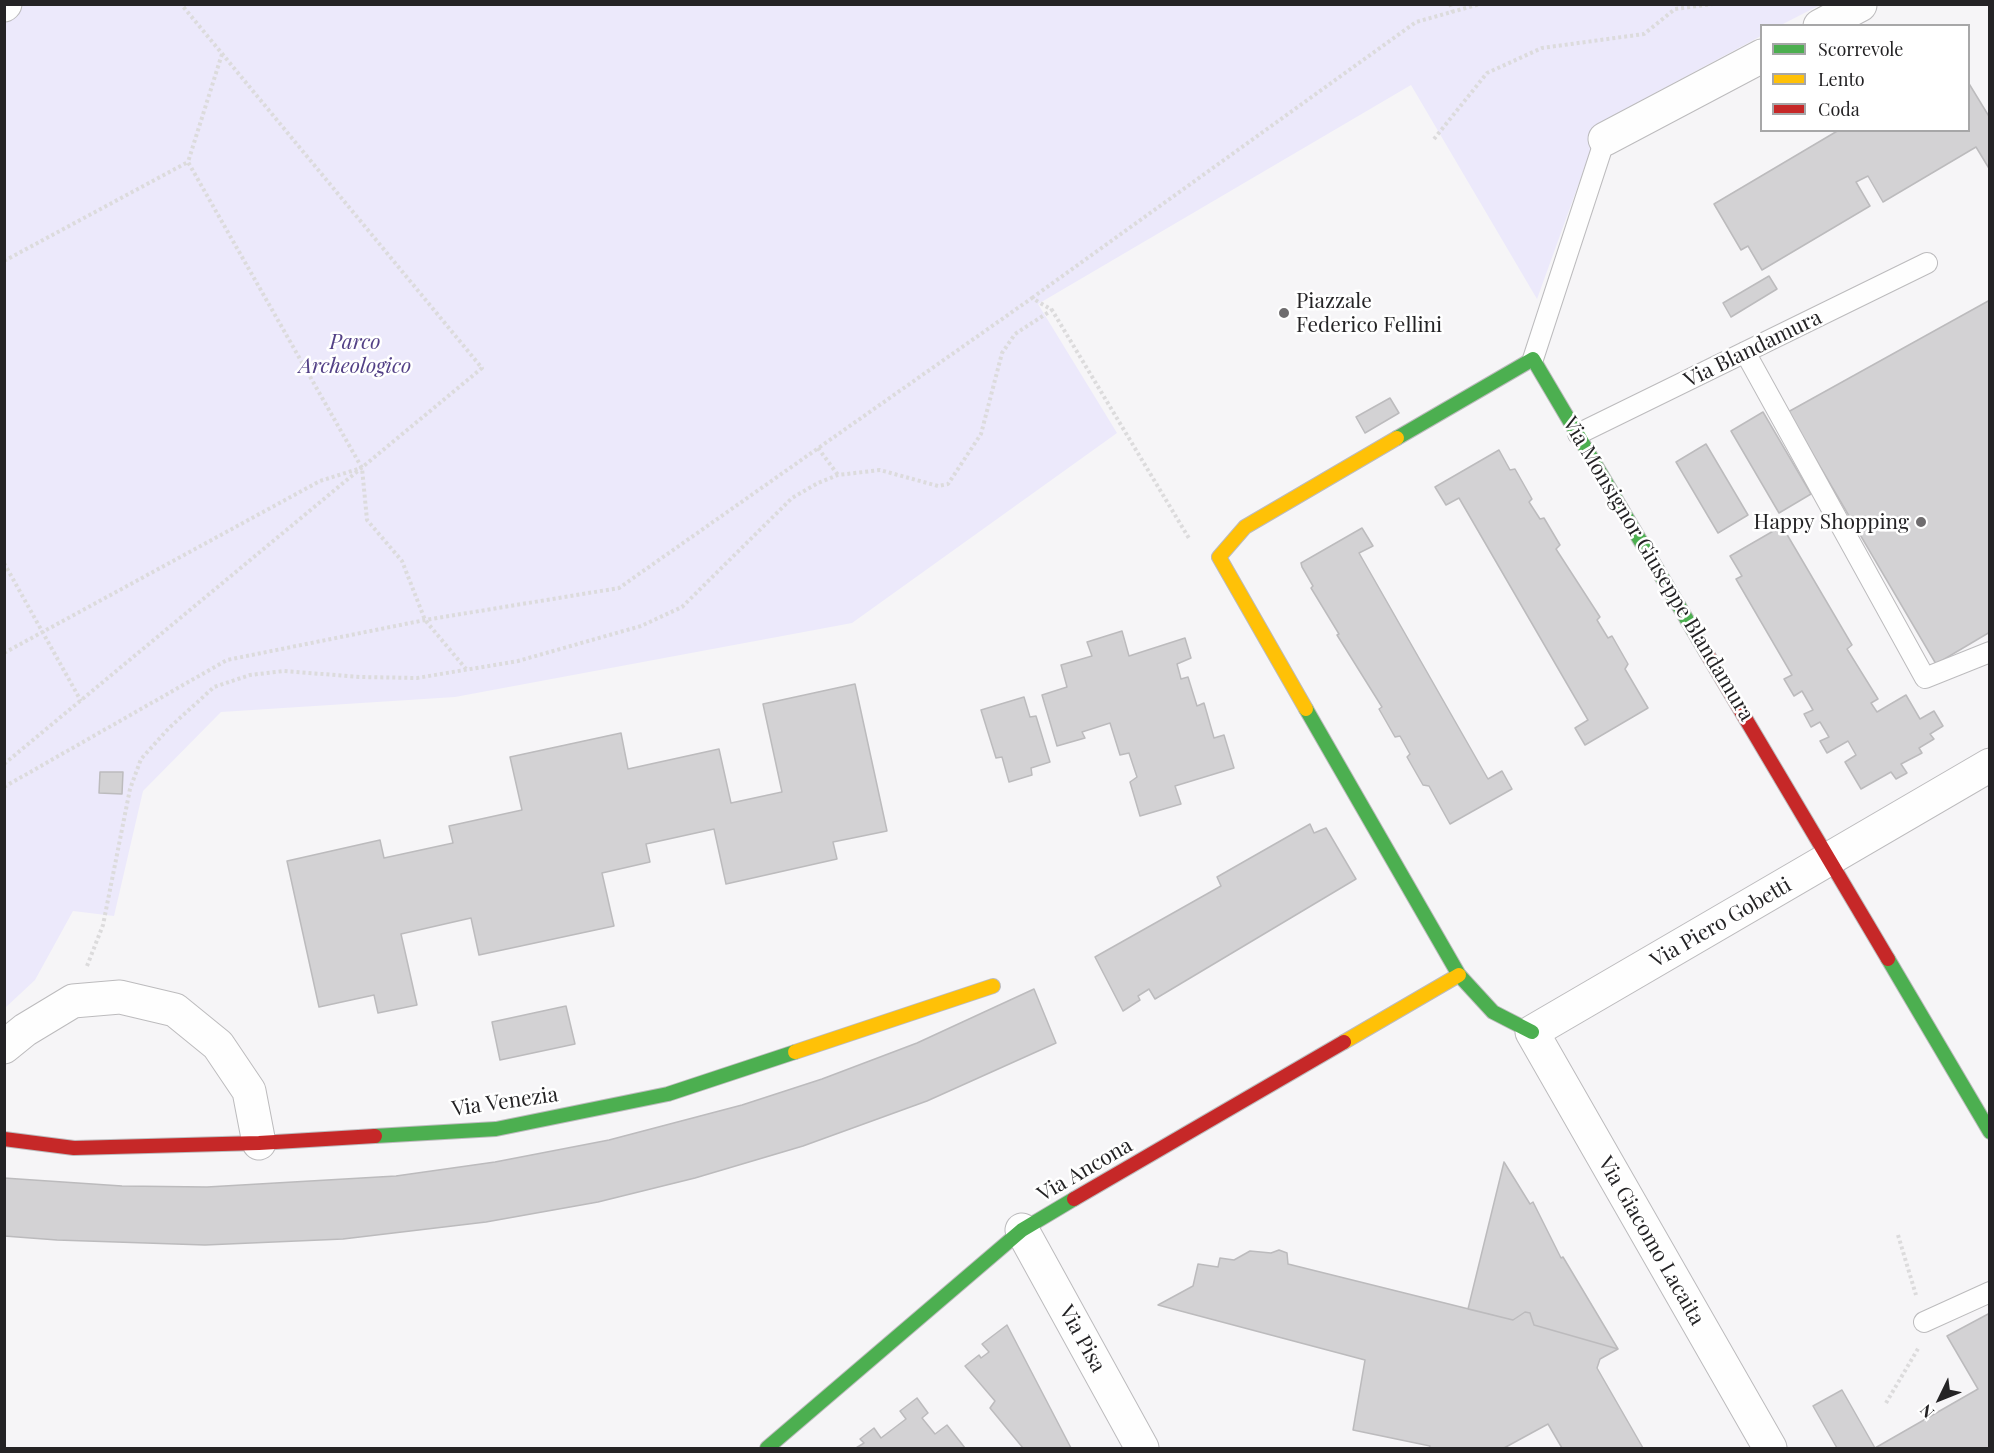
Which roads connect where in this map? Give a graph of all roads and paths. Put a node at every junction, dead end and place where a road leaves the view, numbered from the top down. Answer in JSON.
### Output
{"nodes":[{"id":1,"x":181,"y":4,"type":"edge"},
{"id":2,"x":1450,"y":4,"type":"edge"},
{"id":3,"x":1480,"y":4,"type":"edge"},
{"id":4,"x":1713,"y":4,"type":"edge"},
{"id":5,"x":1860,"y":5,"type":"edge"},
{"id":6,"x":1453,"y":12,"type":"junction"},
{"id":7,"x":1824,"y":24,"type":"edge"},
{"id":8,"x":222,"y":54,"type":"junction"},
{"id":9,"x":1760,"y":58,"type":"edge"},
{"id":10,"x":1434,"y":139,"type":"dead end"},
{"id":11,"x":1605,"y":139,"type":"joint"},
{"id":12,"x":188,"y":162,"type":"junction"},
{"id":13,"x":4,"y":261,"type":"edge"},
{"id":14,"x":1928,"y":263,"type":"dead end"},
{"id":15,"x":1032,"y":297,"type":"junction"},
{"id":16,"x":1052,"y":310,"type":"junction"},
{"id":17,"x":1745,"y":352,"type":"junction"},
{"id":18,"x":1533,"y":360,"type":"junction"},
{"id":19,"x":1578,"y":434,"type":"junction"},
{"id":20,"x":818,"y":448,"type":"junction"},
{"id":21,"x":362,"y":468,"type":"junction"},
{"id":22,"x":838,"y":475,"type":"junction"},
{"id":23,"x":1219,"y":557,"type":"junction"},
{"id":24,"x":4,"y":563,"type":"edge"},
{"id":25,"x":425,"y":620,"type":"junction"},
{"id":26,"x":43,"y":632,"type":"junction"},
{"id":27,"x":1989,"y":652,"type":"edge"},
{"id":28,"x":4,"y":653,"type":"edge"},
{"id":29,"x":466,"y":669,"type":"junction"},
{"id":30,"x":81,"y":701,"type":"junction"},
{"id":31,"x":4,"y":764,"type":"edge"},
{"id":32,"x":1989,"y":765,"type":"edge"},
{"id":33,"x":4,"y":787,"type":"edge"},
{"id":34,"x":1830,"y":860,"type":"junction"},
{"id":35,"x":1458,"y":975,"type":"junction"},
{"id":36,"x":993,"y":986,"type":"dead end"},
{"id":37,"x":74,"y":1001,"type":"junction"},
{"id":38,"x":1532,"y":1032,"type":"junction"},
{"id":39,"x":4,"y":1047,"type":"edge"},
{"id":40,"x":1989,"y":1132,"type":"edge"},
{"id":41,"x":4,"y":1139,"type":"edge"},
{"id":42,"x":259,"y":1143,"type":"junction"},
{"id":43,"x":1022,"y":1230,"type":"junction"},
{"id":44,"x":1989,"y":1292,"type":"edge"},
{"id":45,"x":1924,"y":1322,"type":"dead end"},
{"id":46,"x":767,"y":1449,"type":"edge"},
{"id":47,"x":1142,"y":1449,"type":"edge"},
{"id":48,"x":1770,"y":1449,"type":"edge"}],
"edges":[{"from":1,"to":8,"type":"path"},
{"from":2,"to":6,"type":"path"},
{"from":3,"to":6,"type":"path"},
{"from":4,"to":10,"type":"path"},
{"from":5,"to":7,"type":"street"},
{"from":6,"to":15,"type":"path"},
{"from":8,"to":12,"type":"path"},
{"from":8,"to":21,"type":"path"},
{"from":9,"to":11,"type":"street"},
{"from":11,"to":18,"type":"lane"},
{"from":12,"to":13,"type":"path"},
{"from":12,"to":21,"type":"path"},
{"from":14,"to":17,"type":"lane","name":"Via Blandamura"},
{"from":15,"to":16,"type":"path"},
{"from":15,"to":20,"type":"path"},
{"from":16,"to":22,"type":"path"},
{"from":16,"to":23,"type":"path"},
{"from":17,"to":19,"type":"lane","name":"Via Blandamura"},
{"from":17,"to":27,"type":"lane"},
{"from":18,"to":19,"type":"street","name":"Via Monsignor Giuseppe Blandamura"},
{"from":18,"to":23,"type":"street"},
{"from":19,"to":34,"type":"street","name":"Via Monsignor Giuseppe Blandamura"},
{"from":20,"to":22,"type":"path"},
{"from":20,"to":25,"type":"path"},
{"from":21,"to":25,"type":"path"},
{"from":21,"to":26,"type":"path"},
{"from":21,"to":30,"type":"path"},
{"from":22,"to":29,"type":"path"},
{"from":23,"to":35,"type":"street"},
{"from":24,"to":26,"type":"path"},
{"from":25,"to":29,"type":"path"},
{"from":25,"to":33,"type":"path"},
{"from":26,"to":28,"type":"path"},
{"from":26,"to":30,"type":"path"},
{"from":29,"to":37,"type":"path"},
{"from":30,"to":31,"type":"path"},
{"from":32,"to":34,"type":"street","name":"Via Piero Gobetti"},
{"from":34,"to":38,"type":"street","name":"Via Piero Gobetti"},
{"from":34,"to":40,"type":"street","name":"Via Monsignor Giuseppe Blandamura"},
{"from":35,"to":38,"type":"street"},
{"from":35,"to":43,"type":"street","name":"Via Ancona"},
{"from":36,"to":42,"type":"street","name":"Via Venezia"},
{"from":37,"to":39,"type":"street"},
{"from":37,"to":42,"type":"street"},
{"from":38,"to":48,"type":"street","name":"Via Giacomo Lacaita"},
{"from":41,"to":42,"type":"street","name":"Via Venezia"},
{"from":43,"to":46,"type":"street","name":"Via Ancona"},
{"from":43,"to":47,"type":"street","name":"Via Pisa"},
{"from":44,"to":45,"type":"lane"}]}
